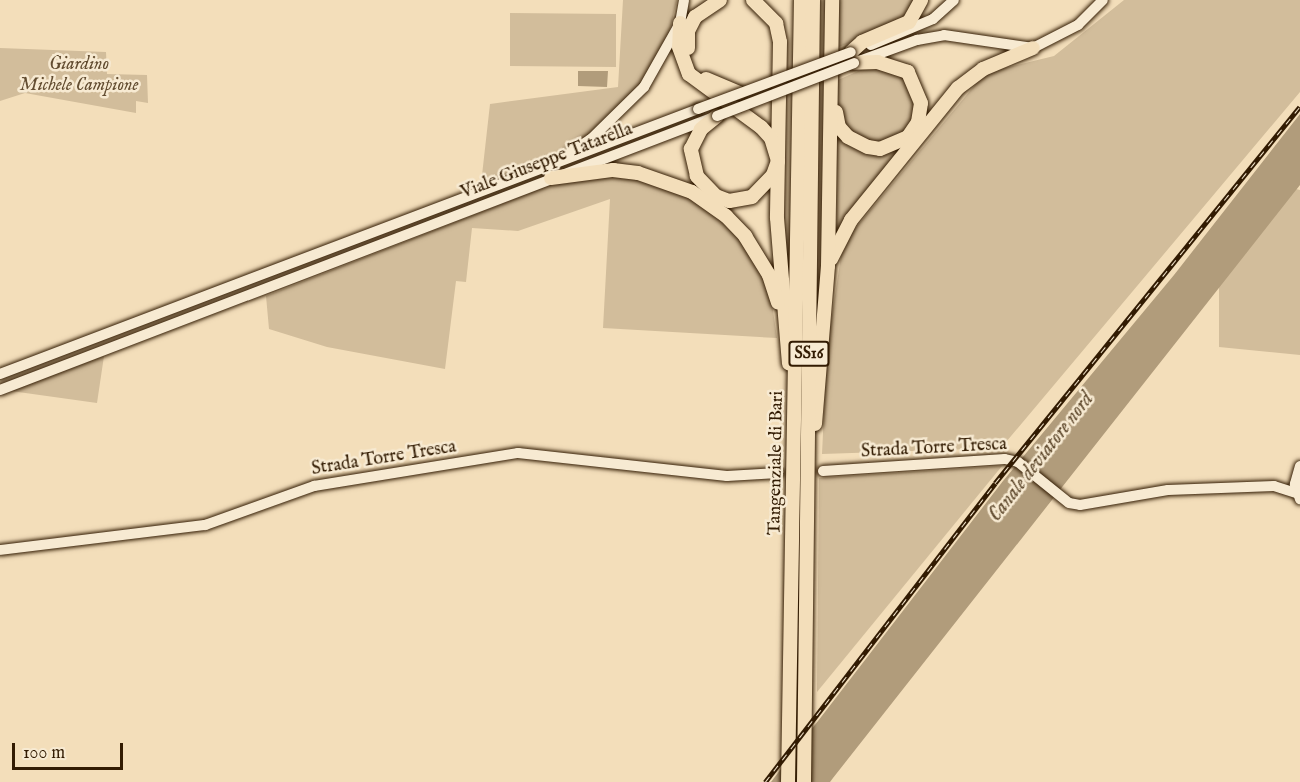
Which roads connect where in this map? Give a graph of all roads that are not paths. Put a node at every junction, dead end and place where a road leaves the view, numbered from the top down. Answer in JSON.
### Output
{"nodes":[{"id":1,"x":684,"y":0,"type":"edge"},
{"id":2,"x":720,"y":0,"type":"edge"},
{"id":3,"x":753,"y":0,"type":"edge"},
{"id":4,"x":801,"y":0,"type":"edge"},
{"id":5,"x":813,"y":0,"type":"edge"},
{"id":6,"x":921,"y":0,"type":"edge"},
{"id":7,"x":954,"y":0,"type":"edge"},
{"id":8,"x":1103,"y":0,"type":"edge"},
{"id":9,"x":833,"y":4,"type":"edge"},
{"id":10,"x":680,"y":23,"type":"junction"},
{"id":11,"x":1033,"y":48,"type":"junction"},
{"id":12,"x":852,"y":57,"type":"junction"},
{"id":13,"x":832,"y":82,"type":"junction"},
{"id":14,"x":739,"y":93,"type":"junction"},
{"id":15,"x":717,"y":116,"type":"junction"},
{"id":16,"x":778,"y":160,"type":"junction"},
{"id":17,"x":555,"y":163,"type":"junction"},
{"id":18,"x":551,"y":178,"type":"junction"},
{"id":19,"x":828,"y":266,"type":"junction"},
{"id":20,"x":785,"y":333,"type":"junction"},
{"id":21,"x":0,"y":374,"type":"edge"},
{"id":22,"x":0,"y":390,"type":"edge"},
{"id":23,"x":796,"y":405,"type":"junction"},
{"id":24,"x":808,"y":446,"type":"junction"},
{"id":25,"x":1298,"y":470,"type":"edge"},
{"id":26,"x":823,"y":471,"type":"dead end"},
{"id":27,"x":778,"y":473,"type":"dead end"},
{"id":28,"x":1274,"y":486,"type":"junction"},
{"id":29,"x":1298,"y":496,"type":"edge"},
{"id":30,"x":0,"y":550,"type":"edge"},
{"id":31,"x":788,"y":779,"type":"edge"},
{"id":32,"x":804,"y":782,"type":"edge"}],
"edges":[{"from":1,"to":10,"type":"main road"},
{"from":2,"to":14,"type":"highway"},
{"from":3,"to":16,"type":"highway","number":"SS16"},
{"from":4,"to":23,"type":"highway","name":"Tangenziale di Bari","number":"SS16"},
{"from":5,"to":24,"type":"highway","name":"Tangenziale di Bari","number":"SS16"},
{"from":6,"to":12,"type":"highway"},
{"from":7,"to":12,"type":"main road","name":"Viale Giuseppe Tatarella"},
{"from":8,"to":11,"type":"main road","name":"Viale Giuseppe Tatarella"},
{"from":9,"to":13,"type":"highway"},
{"from":10,"to":16,"type":"highway"},
{"from":10,"to":17,"type":"main road"},
{"from":11,"to":12,"type":"main road","name":"Viale Giuseppe Tatarella"},
{"from":11,"to":19,"type":"highway"},
{"from":12,"to":13,"type":"highway"},
{"from":12,"to":14,"type":"main road","name":"Viale Giuseppe Tatarella","bridge":true},
{"from":12,"to":15,"type":"main road","name":"Viale Giuseppe Tatarella","bridge":true},
{"from":13,"to":19,"type":"highway"},
{"from":14,"to":17,"type":"main road","name":"Viale Giuseppe Tatarella","bridge":true},
{"from":15,"to":16,"type":"highway"},
{"from":15,"to":18,"type":"main road","name":"Viale Giuseppe Tatarella"},
{"from":16,"to":20,"type":"highway","number":"SS16"},
{"from":17,"to":21,"type":"main road","name":"Viale Giuseppe Tatarella"},
{"from":18,"to":20,"type":"highway"},
{"from":18,"to":22,"type":"main road","name":"Viale Giuseppe Tatarella"},
{"from":19,"to":24,"type":"highway"},
{"from":20,"to":23,"type":"highway","number":"SS16"},
{"from":23,"to":31,"type":"highway","name":"Tangenziale di Bari","number":"SS16"},
{"from":24,"to":32,"type":"highway","name":"Tangenziale di Bari","number":"SS16"},
{"from":25,"to":28,"type":"main road"},
{"from":25,"to":29,"type":"main road"},
{"from":26,"to":28,"type":"main road","name":"Strada Torre Tresca"},
{"from":27,"to":30,"type":"main road","name":"Strada Torre Tresca"},
{"from":28,"to":29,"type":"main road"}]}
